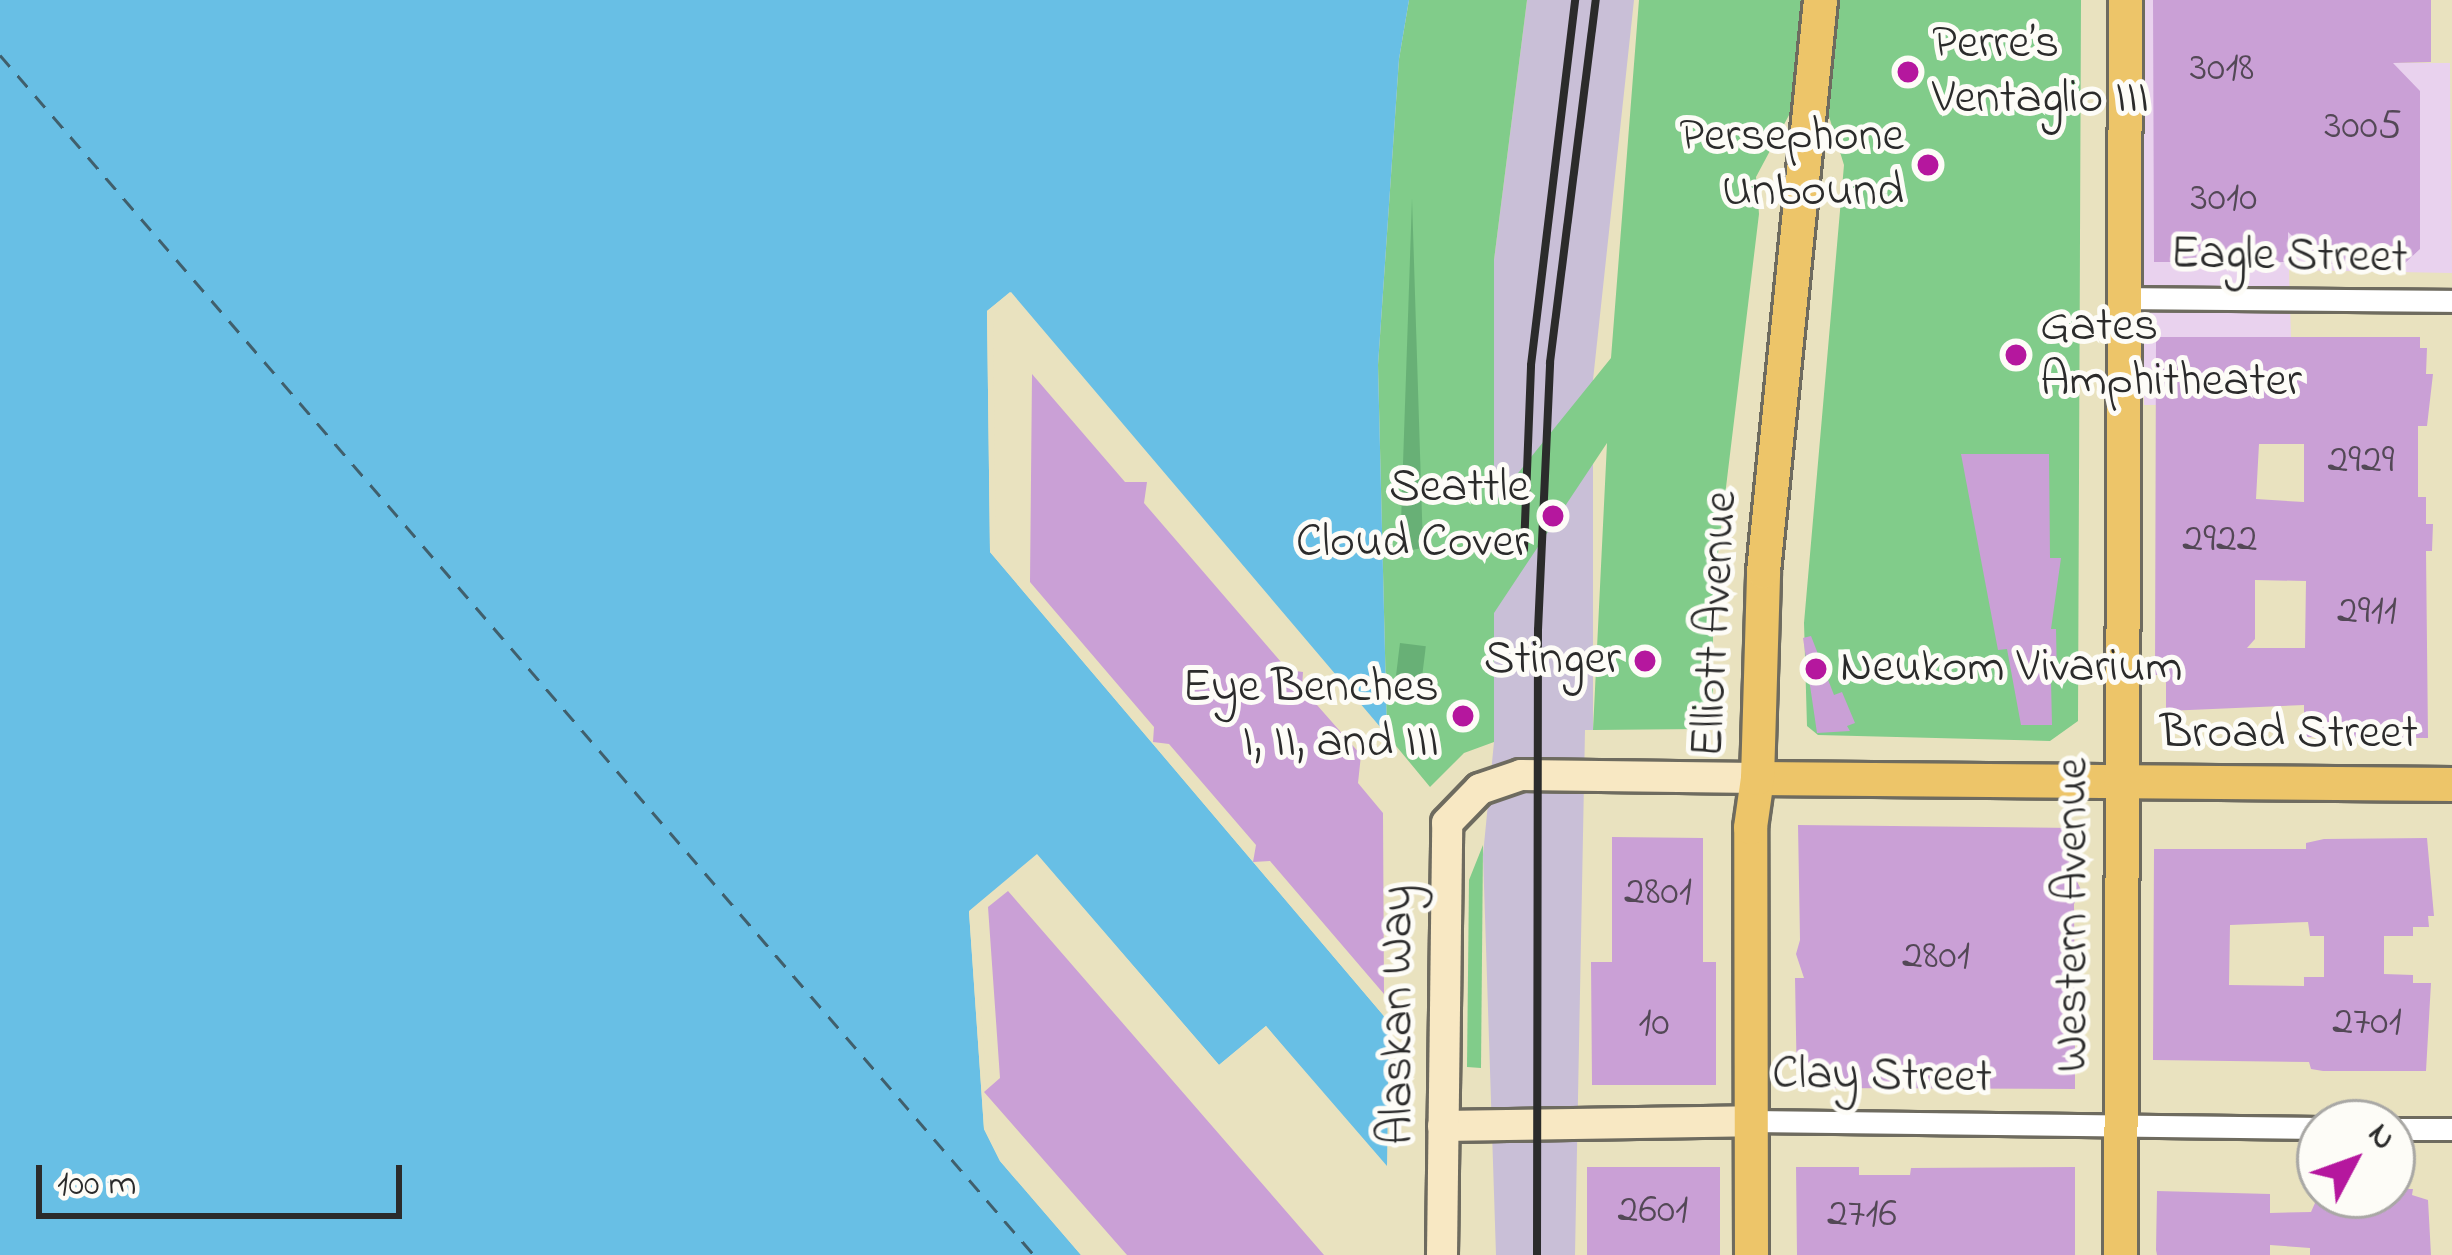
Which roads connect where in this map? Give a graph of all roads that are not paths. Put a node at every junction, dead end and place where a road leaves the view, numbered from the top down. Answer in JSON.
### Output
{"nodes":[{"id":1,"x":1820,"y":0,"type":"edge"},
{"id":2,"x":2125,"y":0,"type":"edge"},
{"id":3,"x":2124,"y":298,"type":"junction"},
{"id":4,"x":2452,"y":301,"type":"edge"},
{"id":5,"x":1757,"y":778,"type":"junction"},
{"id":6,"x":2122,"y":782,"type":"junction"},
{"id":7,"x":2452,"y":784,"type":"edge"},
{"id":8,"x":1480,"y":789,"type":"joint"},
{"id":9,"x":1751,"y":1121,"type":"junction"},
{"id":10,"x":2121,"y":1125,"type":"junction"},
{"id":11,"x":1443,"y":1126,"type":"junction"},
{"id":12,"x":2296,"y":1128,"type":"edge"},
{"id":13,"x":2416,"y":1129,"type":"edge"},
{"id":14,"x":2452,"y":1129,"type":"edge"},
{"id":15,"x":1442,"y":1255,"type":"edge"},
{"id":16,"x":1751,"y":1255,"type":"edge"},
{"id":17,"x":2120,"y":1255,"type":"edge"}],
"edges":[{"from":1,"to":5,"type":"main road","name":"Elliott Avenue"},
{"from":2,"to":3,"type":"main road","name":"Western Avenue"},
{"from":3,"to":4,"type":"street","name":"Eagle Street"},
{"from":3,"to":6,"type":"main road","name":"Western Avenue"},
{"from":5,"to":6,"type":"main road","name":"Broad Street"},
{"from":5,"to":8,"type":"main road","name":"Broad Street"},
{"from":5,"to":9,"type":"main road","name":"Elliott Avenue"},
{"from":6,"to":7,"type":"main road","name":"Broad Street"},
{"from":6,"to":10,"type":"main road","name":"Western Avenue"},
{"from":8,"to":11,"type":"main road","name":"Alaskan Way"},
{"from":9,"to":10,"type":"street","name":"Clay Street"},
{"from":9,"to":11,"type":"main road","name":"Clay Street"},
{"from":9,"to":16,"type":"main road","name":"Elliott Avenue"},
{"from":10,"to":12,"type":"street","name":"Clay Street"},
{"from":10,"to":17,"type":"main road","name":"Western Avenue"},
{"from":11,"to":15,"type":"main road","name":"Alaskan Way"},
{"from":13,"to":14,"type":"street"}]}
